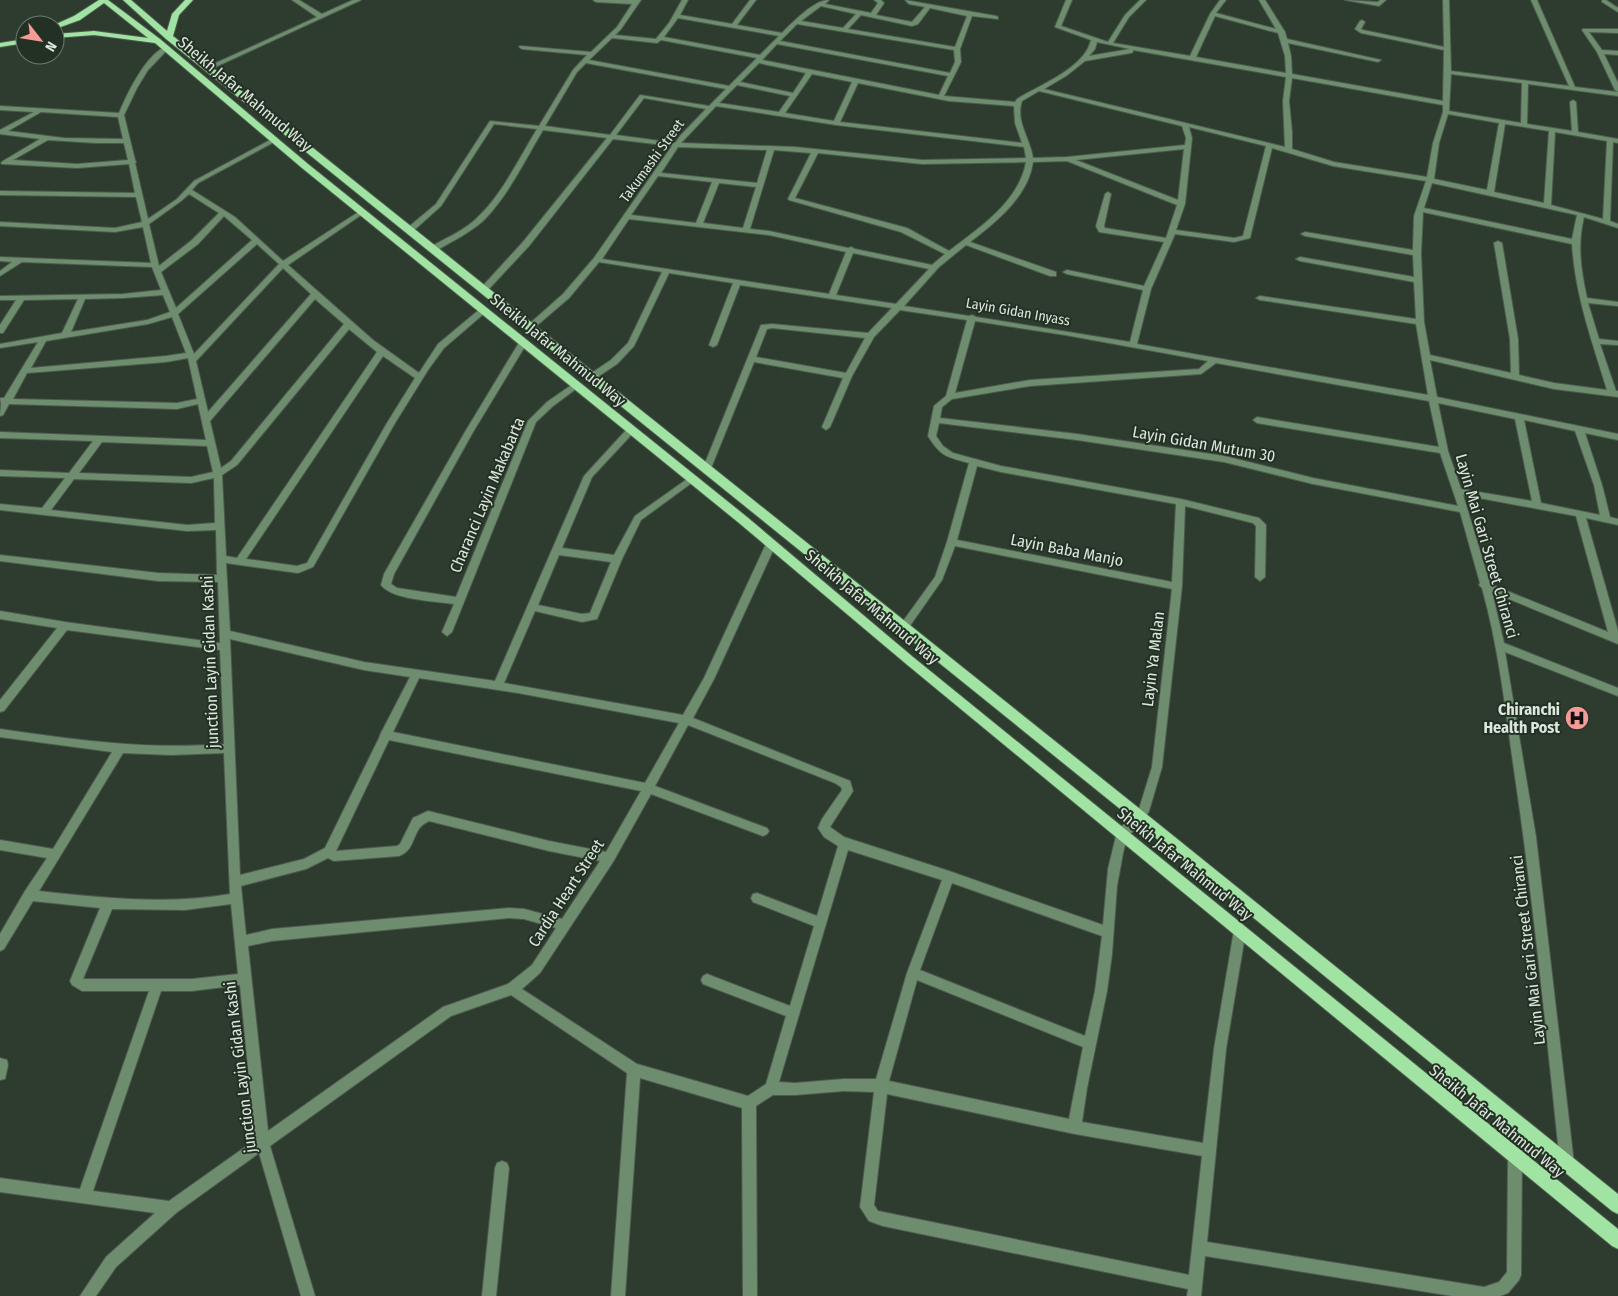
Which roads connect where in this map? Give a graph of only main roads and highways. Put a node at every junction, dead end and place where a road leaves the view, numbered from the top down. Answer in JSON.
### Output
{"nodes":[{"id":1,"x":104,"y":0,"type":"edge"},
{"id":2,"x":127,"y":0,"type":"edge"},
{"id":3,"x":189,"y":0,"type":"edge"},
{"id":4,"x":65,"y":23,"type":"edge"},
{"id":5,"x":65,"y":35,"type":"edge"},
{"id":6,"x":15,"y":37,"type":"edge"},
{"id":7,"x":0,"y":39,"type":"edge"},
{"id":8,"x":164,"y":42,"type":"junction"},
{"id":9,"x":15,"y":43,"type":"edge"},
{"id":10,"x":0,"y":45,"type":"edge"},
{"id":11,"x":1618,"y":1205,"type":"edge"},
{"id":12,"x":1617,"y":1242,"type":"edge"}],
"edges":[{"from":1,"to":4,"type":"main road"},
{"from":1,"to":8,"type":"main road","name":"Sheikh Jafar Mahmud Way"},
{"from":2,"to":8,"type":"main road","name":"Sheikh Jafar Mahmud Way"},
{"from":3,"to":8,"type":"main road"},
{"from":5,"to":8,"type":"main road"},
{"from":6,"to":7,"type":"main road"},
{"from":8,"to":11,"type":"main road","name":"Sheikh Jafar Mahmud Way"},
{"from":8,"to":12,"type":"main road","name":"Sheikh Jafar Mahmud Way"},
{"from":9,"to":10,"type":"main road"}]}
